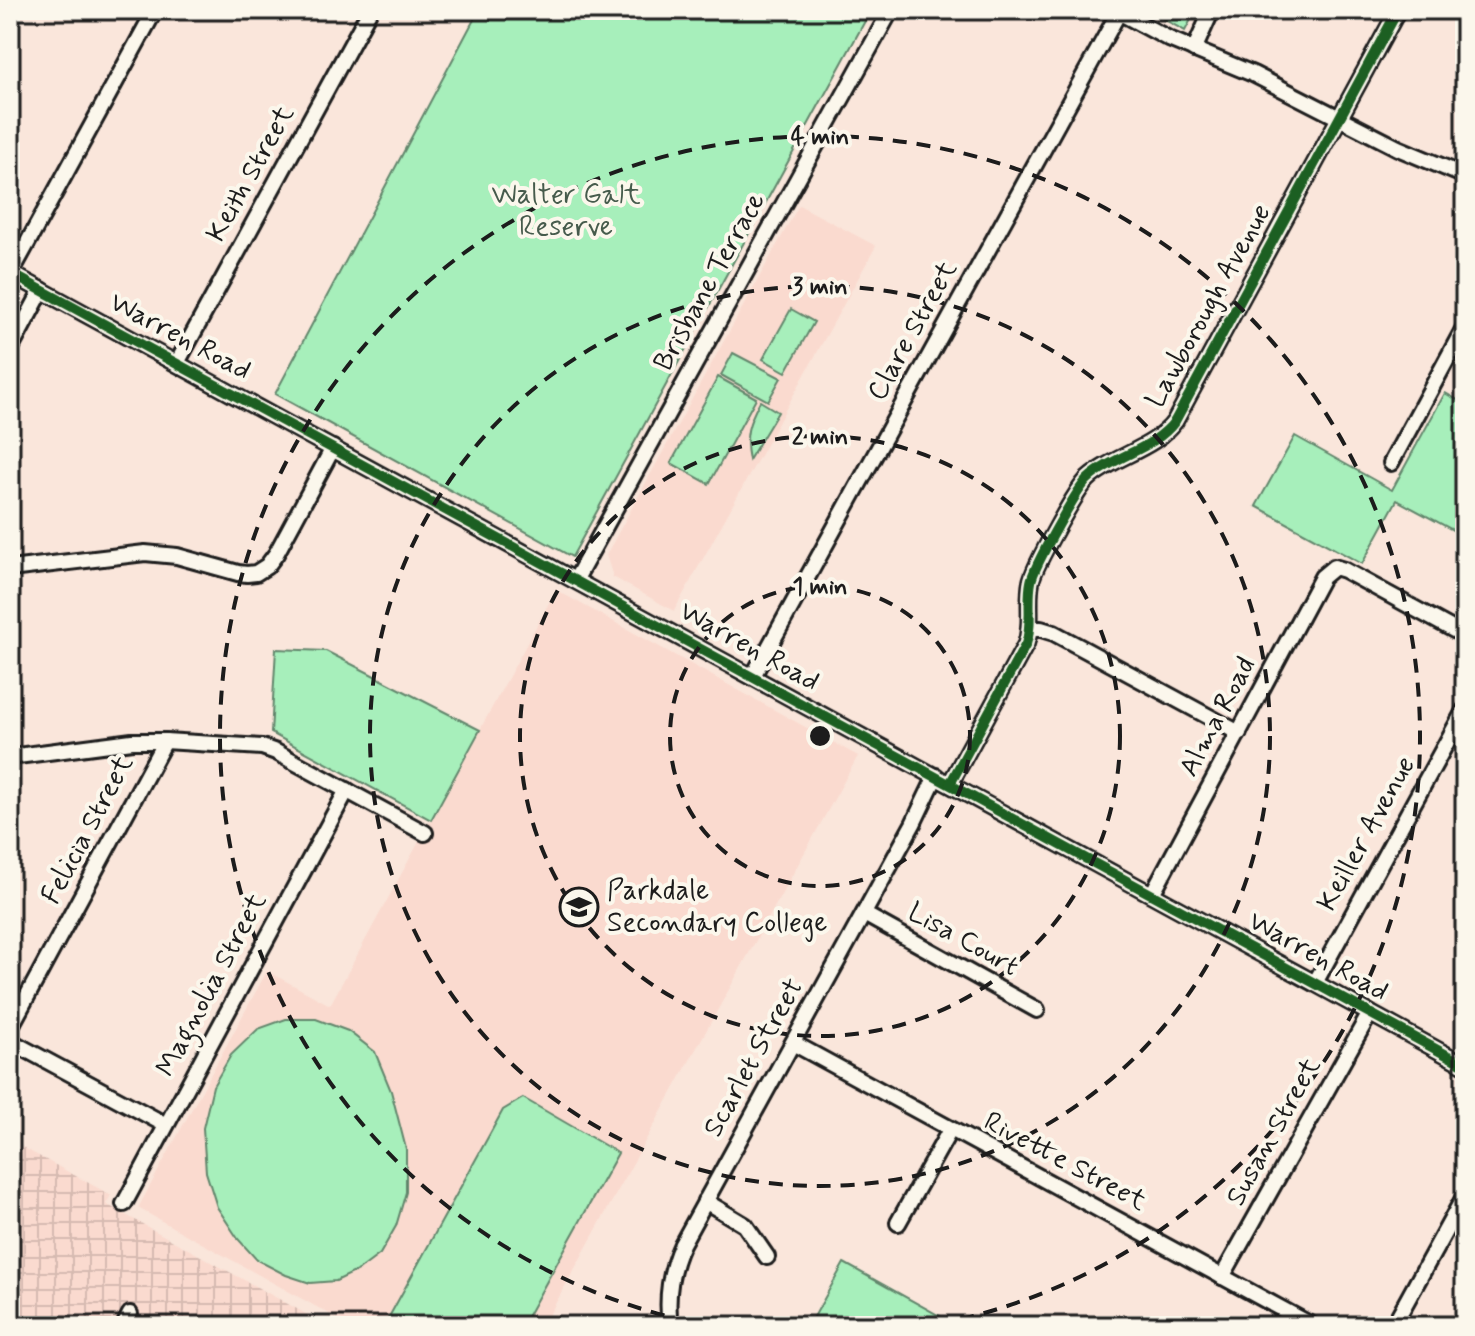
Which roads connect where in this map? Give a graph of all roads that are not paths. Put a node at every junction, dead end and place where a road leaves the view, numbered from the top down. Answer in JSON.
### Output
{"nodes":[{"id":1,"x":155,"y":10,"type":"edge"},
{"id":2,"x":370,"y":10,"type":"edge"},
{"id":3,"x":891,"y":10,"type":"edge"},
{"id":4,"x":1212,"y":10,"type":"edge"},
{"id":5,"x":1398,"y":10,"type":"edge"},
{"id":6,"x":1117,"y":11,"type":"edge"},
{"id":7,"x":1194,"y":50,"type":"junction"},
{"id":8,"x":1339,"y":119,"type":"junction"},
{"id":9,"x":1465,"y":176,"type":"edge"},
{"id":10,"x":10,"y":273,"type":"edge"},
{"id":11,"x":42,"y":290,"type":"junction"},
{"id":12,"x":1465,"y":326,"type":"edge"},
{"id":13,"x":10,"y":350,"type":"edge"},
{"id":14,"x":177,"y":363,"type":"junction"},
{"id":15,"x":333,"y":448,"type":"junction"},
{"id":16,"x":1391,"y":463,"type":"dead end"},
{"id":17,"x":10,"y":569,"type":"edge"},
{"id":18,"x":576,"y":579,"type":"junction"},
{"id":19,"x":1029,"y":629,"type":"junction"},
{"id":20,"x":1465,"y":636,"type":"edge"},
{"id":21,"x":753,"y":676,"type":"junction"},
{"id":22,"x":1465,"y":709,"type":"edge"},
{"id":23,"x":1239,"y":733,"type":"junction"},
{"id":24,"x":165,"y":741,"type":"junction"},
{"id":25,"x":10,"y":757,"type":"edge"},
{"id":26,"x":943,"y":780,"type":"junction"},
{"id":27,"x":347,"y":790,"type":"junction"},
{"id":28,"x":425,"y":833,"type":"dead end"},
{"id":29,"x":1152,"y":894,"type":"junction"},
{"id":30,"x":864,"y":914,"type":"junction"},
{"id":31,"x":1315,"y":983,"type":"junction"},
{"id":32,"x":1037,"y":1010,"type":"dead end"},
{"id":33,"x":1370,"y":1013,"type":"junction"},
{"id":34,"x":10,"y":1028,"type":"edge"},
{"id":35,"x":10,"y":1041,"type":"edge"},
{"id":36,"x":793,"y":1043,"type":"junction"},
{"id":37,"x":1465,"y":1065,"type":"edge"},
{"id":38,"x":166,"y":1125,"type":"junction"},
{"id":39,"x":950,"y":1130,"type":"junction"},
{"id":40,"x":1465,"y":1195,"type":"edge"},
{"id":41,"x":705,"y":1201,"type":"junction"},
{"id":42,"x":124,"y":1204,"type":"dead end"},
{"id":43,"x":898,"y":1223,"type":"dead end"},
{"id":44,"x":767,"y":1257,"type":"dead end"},
{"id":45,"x":1222,"y":1277,"type":"junction"},
{"id":46,"x":670,"y":1326,"type":"edge"},
{"id":47,"x":1313,"y":1326,"type":"edge"},
{"id":48,"x":1393,"y":1326,"type":"edge"}],
"edges":[{"from":1,"to":10,"type":"street"},
{"from":2,"to":14,"type":"street","name":"Keith Street"},
{"from":3,"to":18,"type":"street","name":"Brisbane Terrace"},
{"from":4,"to":7,"type":"street"},
{"from":5,"to":8,"type":"street","name":"Lawborough Avenue"},
{"from":6,"to":7,"type":"street"},
{"from":6,"to":21,"type":"street","name":"Clare Street"},
{"from":7,"to":8,"type":"street"},
{"from":8,"to":9,"type":"street"},
{"from":8,"to":19,"type":"street","name":"Lawborough Avenue"},
{"from":10,"to":11,"type":"street","name":"Warren Road"},
{"from":11,"to":13,"type":"street"},
{"from":11,"to":14,"type":"street","name":"Warren Road"},
{"from":12,"to":16,"type":"street"},
{"from":14,"to":15,"type":"street","name":"Warren Road"},
{"from":15,"to":17,"type":"street"},
{"from":15,"to":18,"type":"street","name":"Warren Road"},
{"from":18,"to":21,"type":"street","name":"Warren Road"},
{"from":19,"to":23,"type":"street"},
{"from":19,"to":26,"type":"street","name":"Lawborough Avenue"},
{"from":20,"to":23,"type":"street","name":"Alma Road"},
{"from":21,"to":26,"type":"street","name":"Warren Road"},
{"from":22,"to":31,"type":"street","name":"Keiller Avenue"},
{"from":23,"to":29,"type":"street","name":"Alma Road"},
{"from":24,"to":25,"type":"street"},
{"from":24,"to":27,"type":"street"},
{"from":24,"to":34,"type":"street","name":"Felicia Street"},
{"from":26,"to":29,"type":"street","name":"Warren Road"},
{"from":26,"to":30,"type":"street","name":"Scarlet Street"},
{"from":27,"to":28,"type":"street"},
{"from":27,"to":38,"type":"street","name":"Magnolia Street"},
{"from":29,"to":31,"type":"street","name":"Warren Road"},
{"from":30,"to":32,"type":"street","name":"Lisa Court"},
{"from":30,"to":36,"type":"street","name":"Scarlet Street"},
{"from":31,"to":33,"type":"street","name":"Warren Road"},
{"from":33,"to":37,"type":"street","name":"Warren Road"},
{"from":33,"to":45,"type":"street","name":"Susan Street"},
{"from":35,"to":38,"type":"street"},
{"from":36,"to":39,"type":"street","name":"Rivette Street"},
{"from":36,"to":41,"type":"street","name":"Scarlet Street"},
{"from":38,"to":42,"type":"street","name":"Magnolia Street"},
{"from":39,"to":43,"type":"street"},
{"from":39,"to":45,"type":"street","name":"Rivette Street"},
{"from":40,"to":48,"type":"street"},
{"from":41,"to":44,"type":"street"},
{"from":41,"to":46,"type":"street","name":"Scarlet Street"},
{"from":45,"to":47,"type":"street","name":"Rivette Street"}]}
